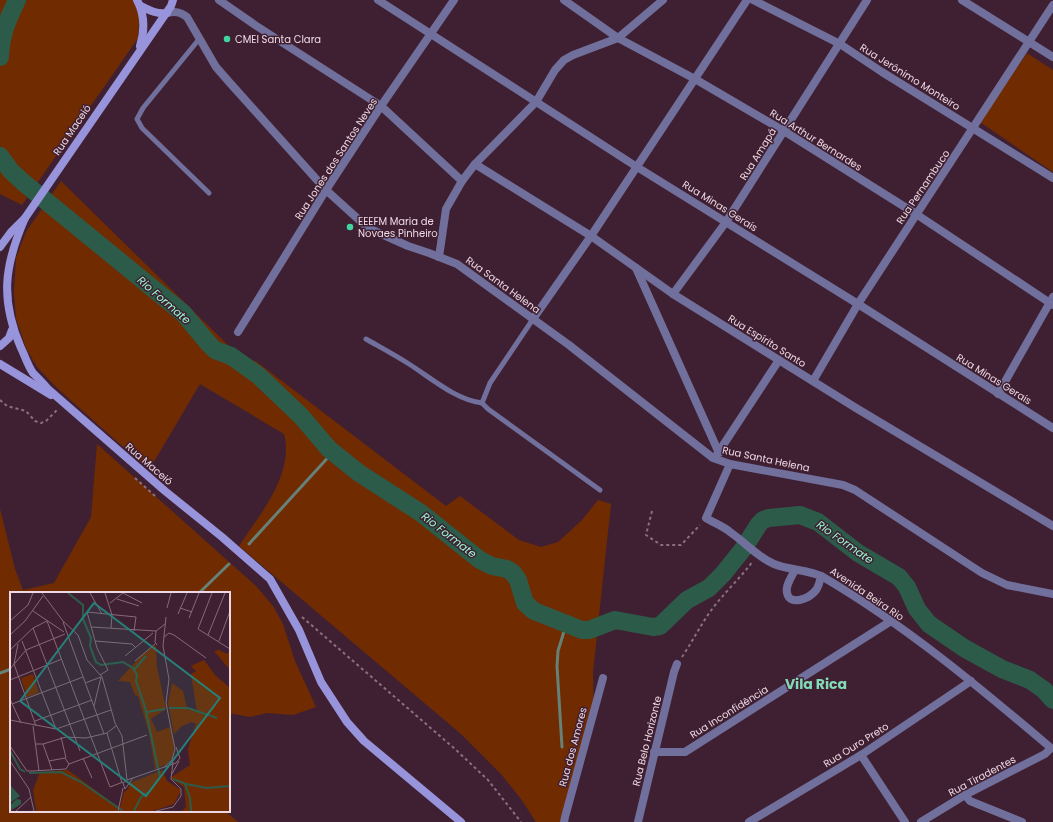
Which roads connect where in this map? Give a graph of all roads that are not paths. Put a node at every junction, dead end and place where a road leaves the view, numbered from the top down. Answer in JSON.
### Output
{"nodes":[{"id":1,"x":173,"y":0,"type":"edge"},
{"id":2,"x":219,"y":0,"type":"edge"},
{"id":3,"x":378,"y":0,"type":"edge"},
{"id":4,"x":454,"y":0,"type":"edge"},
{"id":5,"x":564,"y":0,"type":"edge"},
{"id":6,"x":662,"y":0,"type":"edge"},
{"id":7,"x":747,"y":0,"type":"edge"},
{"id":8,"x":753,"y":0,"type":"edge"},
{"id":9,"x":867,"y":0,"type":"edge"},
{"id":10,"x":962,"y":0,"type":"edge"},
{"id":11,"x":139,"y":3,"type":"edge"},
{"id":12,"x":1053,"y":6,"type":"edge"},
{"id":13,"x":167,"y":12,"type":"junction"},
{"id":14,"x":431,"y":34,"type":"junction"},
{"id":15,"x":200,"y":38,"type":"junction"},
{"id":16,"x":618,"y":38,"type":"junction"},
{"id":17,"x":1030,"y":42,"type":"junction"},
{"id":18,"x":840,"y":44,"type":"junction"},
{"id":19,"x":137,"y":54,"type":"junction"},
{"id":20,"x":1053,"y":57,"type":"edge"},
{"id":21,"x":695,"y":79,"type":"junction"},
{"id":22,"x":536,"y":102,"type":"junction"},
{"id":23,"x":381,"y":106,"type":"junction"},
{"id":24,"x":974,"y":129,"type":"junction"},
{"id":25,"x":784,"y":131,"type":"junction"},
{"id":26,"x":475,"y":164,"type":"junction"},
{"id":27,"x":637,"y":167,"type":"junction"},
{"id":28,"x":1053,"y":178,"type":"edge"},
{"id":29,"x":462,"y":181,"type":"junction"},
{"id":30,"x":326,"y":190,"type":"junction"},
{"id":31,"x":209,"y":193,"type":"dead end"},
{"id":32,"x":916,"y":214,"type":"junction"},
{"id":33,"x":24,"y":218,"type":"junction"},
{"id":34,"x":726,"y":222,"type":"junction"},
{"id":35,"x":591,"y":236,"type":"junction"},
{"id":36,"x":0,"y":246,"type":"edge"},
{"id":37,"x":439,"y":257,"type":"junction"},
{"id":38,"x":636,"y":268,"type":"junction"},
{"id":39,"x":673,"y":294,"type":"junction"},
{"id":40,"x":3,"y":297,"type":"edge"},
{"id":41,"x":1052,"y":302,"type":"edge"},
{"id":42,"x":858,"y":304,"type":"junction"},
{"id":43,"x":533,"y":319,"type":"junction"},
{"id":44,"x":12,"y":330,"type":"junction"},
{"id":45,"x":238,"y":332,"type":"dead end"},
{"id":46,"x":366,"y":339,"type":"dead end"},
{"id":47,"x":0,"y":346,"type":"edge"},
{"id":48,"x":779,"y":360,"type":"junction"},
{"id":49,"x":0,"y":364,"type":"edge"},
{"id":50,"x":813,"y":382,"type":"junction"},
{"id":51,"x":998,"y":394,"type":"junction"},
{"id":52,"x":482,"y":403,"type":"junction"},
{"id":53,"x":66,"y":404,"type":"junction"},
{"id":54,"x":1053,"y":428,"type":"edge"},
{"id":55,"x":717,"y":456,"type":"junction"},
{"id":56,"x":730,"y":464,"type":"junction"},
{"id":57,"x":600,"y":490,"type":"dead end"},
{"id":58,"x":1053,"y":526,"type":"edge"},
{"id":59,"x":795,"y":570,"type":"junction"},
{"id":60,"x":821,"y":576,"type":"junction"},
{"id":61,"x":1053,"y":594,"type":"edge"},
{"id":62,"x":891,"y":621,"type":"junction"},
{"id":63,"x":678,"y":664,"type":"road end"},
{"id":64,"x":603,"y":678,"type":"dead end"},
{"id":65,"x":971,"y":681,"type":"junction"},
{"id":66,"x":1052,"y":749,"type":"edge"},
{"id":67,"x":654,"y":752,"type":"junction"},
{"id":68,"x":861,"y":755,"type":"junction"},
{"id":69,"x":965,"y":795,"type":"junction"},
{"id":70,"x":462,"y":822,"type":"edge"},
{"id":71,"x":564,"y":822,"type":"edge"},
{"id":72,"x":638,"y":822,"type":"edge"},
{"id":73,"x":749,"y":822,"type":"edge"},
{"id":74,"x":905,"y":822,"type":"edge"},
{"id":75,"x":921,"y":822,"type":"edge"},
{"id":76,"x":1022,"y":822,"type":"edge"}],
"edges":[{"from":1,"to":13,"type":"main road"},
{"from":2,"to":23,"type":"street"},
{"from":3,"to":14,"type":"street","name":"Rua Minas Gerais"},
{"from":4,"to":14,"type":"street","name":"Rua Jones dos Santos Neves"},
{"from":5,"to":16,"type":"street","name":"Rua Arthur Bernardes"},
{"from":6,"to":16,"type":"street"},
{"from":7,"to":21,"type":"street"},
{"from":8,"to":18,"type":"street","name":"Rua Jerônimo Monteiro"},
{"from":9,"to":18,"type":"street","name":"Rua Amapá"},
{"from":10,"to":17,"type":"street"},
{"from":11,"to":13,"type":"main road"},
{"from":11,"to":19,"type":"main road","name":"Rua Maceió"},
{"from":12,"to":17,"type":"street","name":"Rua Pernambuco"},
{"from":13,"to":15,"type":"street"},
{"from":13,"to":19,"type":"main road","name":"Rua Maceió"},
{"from":14,"to":22,"type":"street","name":"Rua Minas Gerais"},
{"from":14,"to":23,"type":"street","name":"Rua Jones dos Santos Neves"},
{"from":15,"to":30,"type":"street"},
{"from":15,"to":31,"type":"lane"},
{"from":16,"to":21,"type":"street","name":"Rua Arthur Bernardes"},
{"from":16,"to":22,"type":"street"},
{"from":17,"to":20,"type":"street"},
{"from":17,"to":24,"type":"street","name":"Rua Pernambuco"},
{"from":18,"to":24,"type":"street","name":"Rua Jerônimo Monteiro"},
{"from":18,"to":25,"type":"street","name":"Rua Amapá"},
{"from":19,"to":33,"type":"main road","name":"Rua Maceió"},
{"from":21,"to":25,"type":"street","name":"Rua Arthur Bernardes"},
{"from":21,"to":27,"type":"street"},
{"from":22,"to":26,"type":"street"},
{"from":22,"to":27,"type":"street","name":"Rua Minas Gerais"},
{"from":23,"to":29,"type":"street"},
{"from":23,"to":30,"type":"street","name":"Rua Jones dos Santos Neves"},
{"from":24,"to":28,"type":"street","name":"Rua Jerônimo Monteiro"},
{"from":24,"to":32,"type":"street","name":"Rua Pernambuco"},
{"from":25,"to":32,"type":"street","name":"Rua Arthur Bernardes"},
{"from":25,"to":34,"type":"street","name":"Rua Amapá"},
{"from":26,"to":29,"type":"street"},
{"from":26,"to":35,"type":"street","name":"Rua Espírito Santo"},
{"from":27,"to":34,"type":"street","name":"Rua Minas Gerais"},
{"from":27,"to":35,"type":"street"},
{"from":29,"to":37,"type":"street"},
{"from":30,"to":37,"type":"street","name":"Rua Santa Helena"},
{"from":30,"to":45,"type":"street","name":"Rua Jones dos Santos Neves"},
{"from":32,"to":41,"type":"street","name":"Rua Arthur Bernardes"},
{"from":32,"to":42,"type":"street","name":"Rua Pernambuco"},
{"from":33,"to":36,"type":"main road","name":"Rua Maceió"},
{"from":33,"to":40,"type":"main road","name":"Rua Maceió"},
{"from":34,"to":39,"type":"street","name":"Rua Amapá"},
{"from":34,"to":42,"type":"street","name":"Rua Minas Gerais"},
{"from":35,"to":38,"type":"street","name":"Rua Espírito Santo"},
{"from":35,"to":43,"type":"street"},
{"from":37,"to":43,"type":"street","name":"Rua Santa Helena"},
{"from":38,"to":39,"type":"street","name":"Rua Espírito Santo"},
{"from":38,"to":55,"type":"street"},
{"from":39,"to":48,"type":"street","name":"Rua Espírito Santo"},
{"from":40,"to":44,"type":"main road","name":"Rua Maceió"},
{"from":41,"to":51,"type":"street"},
{"from":42,"to":50,"type":"street","name":"Rua Pernambuco"},
{"from":42,"to":51,"type":"street","name":"Rua Minas Gerais"},
{"from":43,"to":52,"type":"lane"},
{"from":43,"to":55,"type":"street","name":"Rua Santa Helena"},
{"from":44,"to":47,"type":"main road"},
{"from":44,"to":53,"type":"main road","name":"Rua Maceió"},
{"from":46,"to":52,"type":"lane"},
{"from":48,"to":50,"type":"street","name":"Rua Espírito Santo"},
{"from":48,"to":55,"type":"street"},
{"from":49,"to":53,"type":"main road","name":"Rua Maceió"},
{"from":50,"to":58,"type":"street","name":"Rua Espírito Santo"},
{"from":51,"to":54,"type":"street","name":"Rua Minas Gerais"},
{"from":52,"to":57,"type":"lane"},
{"from":53,"to":70,"type":"main road","name":"Rua Maceió"},
{"from":55,"to":56,"type":"street","name":"Rua Santa Helena"},
{"from":56,"to":59,"type":"street","name":"Avenida Beira Rio"},
{"from":56,"to":61,"type":"street","name":"Rua Santa Helena"},
{"from":59,"to":60,"type":"street","name":"Avenida Beira Rio"},
{"from":59,"to":60,"type":"street"},
{"from":60,"to":62,"type":"street","name":"Avenida Beira Rio"},
{"from":62,"to":65,"type":"street","name":"Avenida Beira Rio"},
{"from":62,"to":67,"type":"street","name":"Rua Inconfidência"},
{"from":63,"to":67,"type":"street","name":"Rua Belo Horizonte"},
{"from":64,"to":71,"type":"street","name":"Rua dos Amores"},
{"from":65,"to":66,"type":"street","name":"Avenida Beira Rio"},
{"from":65,"to":68,"type":"street","name":"Rua Ouro Preto"},
{"from":66,"to":69,"type":"street","name":"Rua Tiradentes"},
{"from":67,"to":72,"type":"street","name":"Rua Belo Horizonte"},
{"from":68,"to":73,"type":"street","name":"Rua Ouro Preto"},
{"from":68,"to":74,"type":"street"},
{"from":69,"to":75,"type":"street","name":"Rua Tiradentes"},
{"from":69,"to":76,"type":"street"}]}
